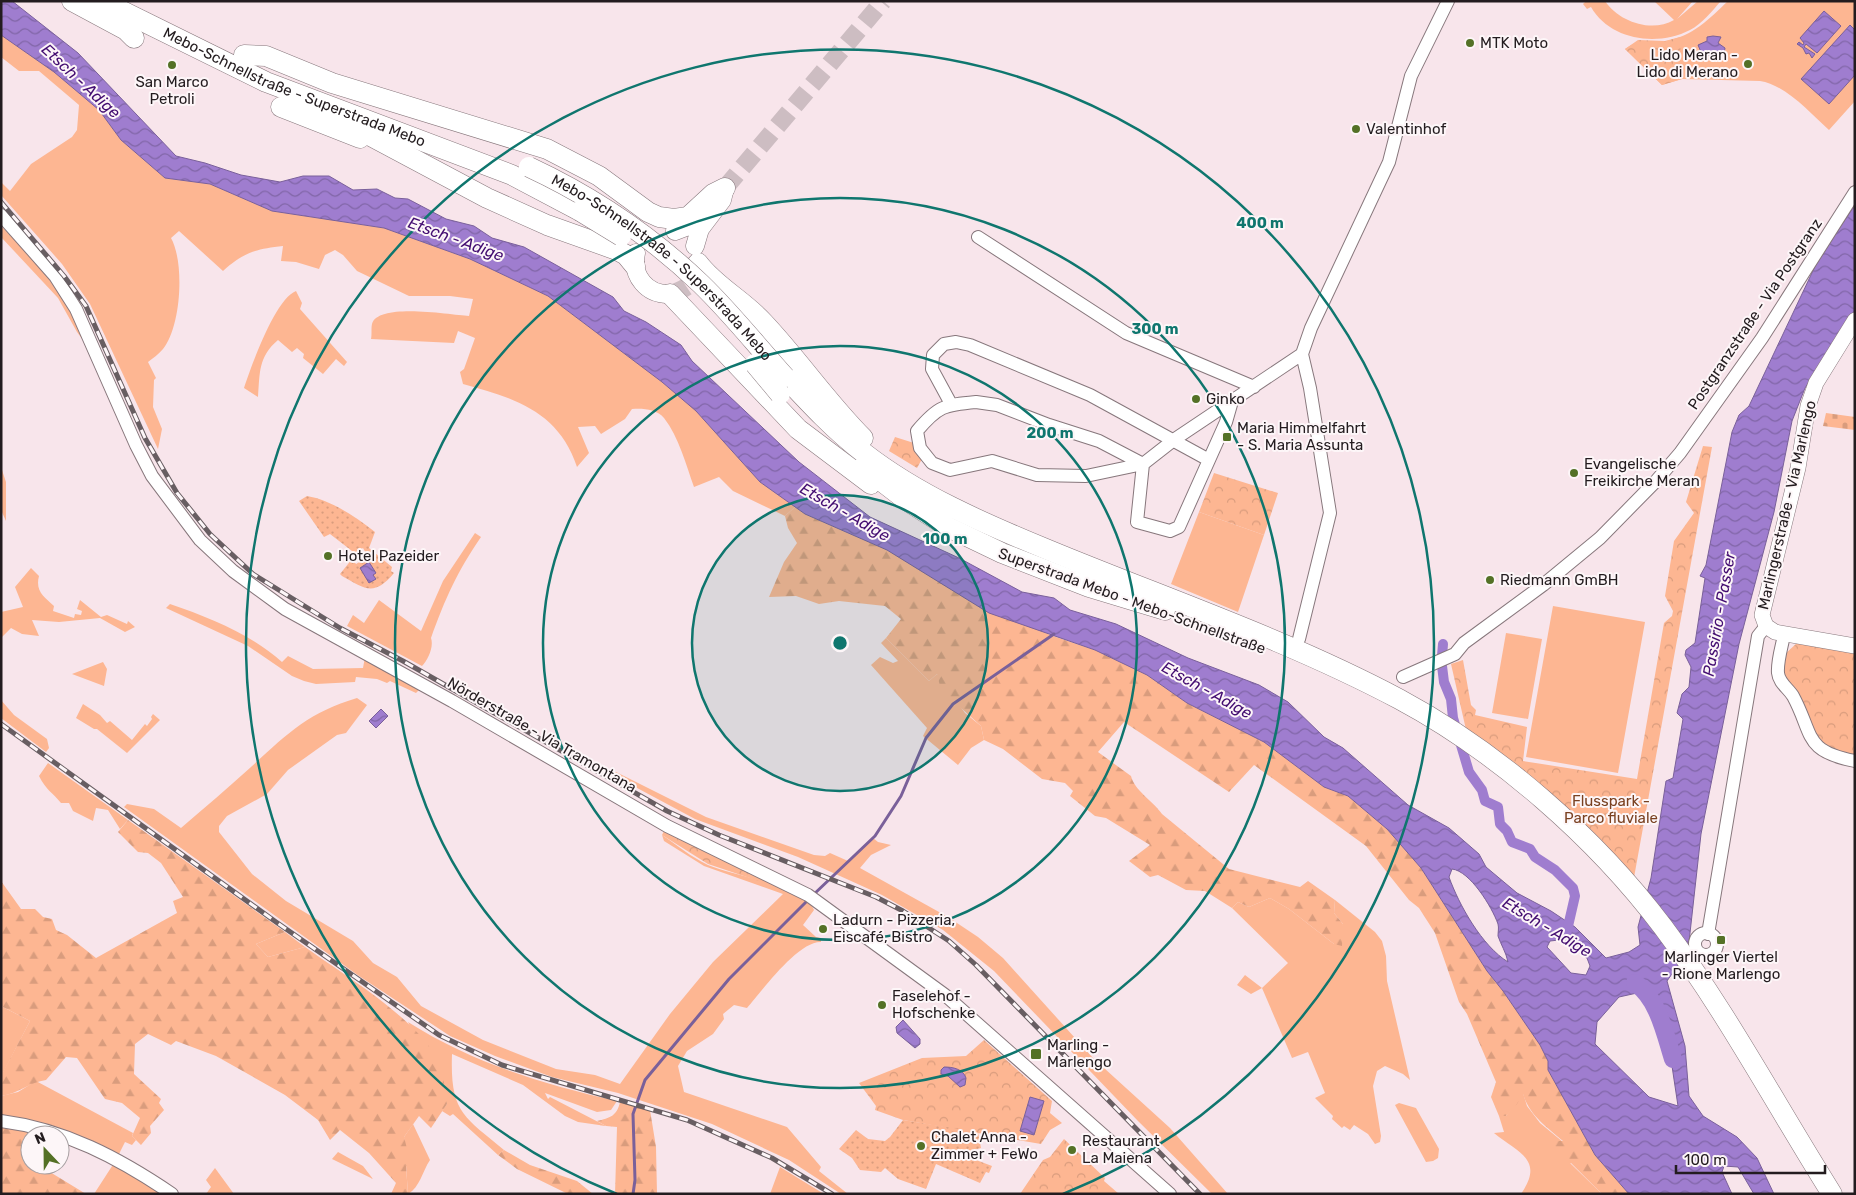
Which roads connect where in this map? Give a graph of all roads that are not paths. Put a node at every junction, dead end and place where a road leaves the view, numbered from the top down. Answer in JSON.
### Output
{"nodes":[{"id":1,"x":72,"y":1,"type":"edge"},
{"id":2,"x":102,"y":1,"type":"edge"},
{"id":3,"x":131,"y":1,"type":"edge"},
{"id":4,"x":1448,"y":1,"type":"edge"},
{"id":5,"x":134,"y":38,"type":"dead end"},
{"id":6,"x":244,"y":55,"type":"junction"},
{"id":7,"x":266,"y":82,"type":"junction"},
{"id":8,"x":281,"y":107,"type":"dead end"},
{"id":9,"x":616,"y":188,"type":"junction"},
{"id":10,"x":725,"y":188,"type":"junction"},
{"id":11,"x":474,"y":191,"type":"junction"},
{"id":12,"x":1855,"y":192,"type":"edge"},
{"id":13,"x":1,"y":215,"type":"edge"},
{"id":14,"x":667,"y":231,"type":"junction"},
{"id":15,"x":978,"y":237,"type":"dead end"},
{"id":16,"x":696,"y":254,"type":"junction"},
{"id":17,"x":636,"y":259,"type":"joint"},
{"id":18,"x":670,"y":294,"type":"joint"},
{"id":19,"x":1855,"y":320,"type":"edge"},
{"id":20,"x":1302,"y":354,"type":"junction"},
{"id":21,"x":783,"y":385,"type":"junction"},
{"id":22,"x":1254,"y":387,"type":"junction"},
{"id":23,"x":1232,"y":401,"type":"junction"},
{"id":24,"x":951,"y":404,"type":"junction"},
{"id":25,"x":1175,"y":440,"type":"junction"},
{"id":26,"x":1209,"y":460,"type":"junction"},
{"id":27,"x":1143,"y":464,"type":"junction"},
{"id":28,"x":905,"y":480,"type":"junction"},
{"id":29,"x":906,"y":500,"type":"junction"},
{"id":30,"x":1153,"y":592,"type":"joint"},
{"id":31,"x":1766,"y":626,"type":"junction"},
{"id":32,"x":1784,"y":635,"type":"junction"},
{"id":33,"x":1299,"y":639,"type":"dead end"},
{"id":34,"x":1855,"y":646,"type":"edge"},
{"id":35,"x":1403,"y":677,"type":"dead end"},
{"id":36,"x":1397,"y":704,"type":"junction"},
{"id":37,"x":1855,"y":761,"type":"edge"},
{"id":38,"x":1708,"y":934,"type":"dead end"},
{"id":39,"x":1688,"y":972,"type":"junction"},
{"id":40,"x":1,"y":1121,"type":"edge"},
{"id":41,"x":1790,"y":1127,"type":"junction"},
{"id":42,"x":172,"y":1194,"type":"edge"},
{"id":43,"x":1170,"y":1194,"type":"edge"},
{"id":44,"x":1819,"y":1194,"type":"edge"},
{"id":45,"x":1832,"y":1194,"type":"edge"},
{"id":46,"x":1839,"y":1194,"type":"edge"}],
"edges":[{"from":1,"to":5,"type":"highway"},
{"from":2,"to":7,"type":"highway","name":"Mebo-Schnellstraße - Superstrada Mebo"},
{"from":3,"to":6,"type":"highway","name":"Mebo-Schnellstraße - Superstrada Mebo"},
{"from":4,"to":20,"type":"street"},
{"from":6,"to":9,"type":"highway"},
{"from":6,"to":21,"type":"highway","name":"Mebo-Schnellstraße - Superstrada Mebo","bridge":true},
{"from":7,"to":11,"type":"highway"},
{"from":7,"to":21,"type":"highway","name":"Mebo-Schnellstraße - Superstrada Mebo","bridge":true},
{"from":8,"to":11,"type":"highway"},
{"from":9,"to":10,"type":"highway"},
{"from":9,"to":14,"type":"highway"},
{"from":10,"to":14,"type":"main road"},
{"from":10,"to":16,"type":"main road"},
{"from":11,"to":17,"type":"highway"},
{"from":12,"to":35,"type":"street","name":"Postgranzstraße - Via Postgranz"},
{"from":13,"to":43,"type":"street","name":"Nörderstraße - Via Tramontana"},
{"from":14,"to":16,"type":"main road"},
{"from":15,"to":22,"type":"street"},
{"from":16,"to":28,"type":"highway"},
{"from":17,"to":18,"type":"main road"},
{"from":18,"to":29,"type":"highway"},
{"from":19,"to":31,"type":"street","name":"Marlingerstraße - Via Marlengo"},
{"from":20,"to":22,"type":"street"},
{"from":20,"to":33,"type":"street"},
{"from":21,"to":28,"type":"highway","name":"Mebo-Schnellstraße - Superstrada Mebo"},
{"from":21,"to":29,"type":"highway","name":"Mebo-Schnellstraße - Superstrada Mebo"},
{"from":22,"to":23,"type":"street"},
{"from":23,"to":25,"type":"street"},
{"from":23,"to":26,"type":"street"},
{"from":24,"to":25,"type":"street"},
{"from":24,"to":27,"type":"street"},
{"from":24,"to":27,"type":"street"},
{"from":25,"to":26,"type":"street"},
{"from":25,"to":27,"type":"street"},
{"from":26,"to":27,"type":"street"},
{"from":28,"to":30,"type":"highway","name":"Mebo-Schnellstraße - Superstrada Mebo"},
{"from":29,"to":36,"type":"highway","name":"Superstrada Mebo - Mebo-Schnellstraße"},
{"from":30,"to":36,"type":"highway","name":"Superstrada Mebo - Mebo-Schnellstraße"},
{"from":31,"to":32,"type":"street"},
{"from":31,"to":38,"type":"street","name":"Marlingerstraße - Via Marlengo"},
{"from":32,"to":34,"type":"street"},
{"from":32,"to":37,"type":"street"},
{"from":36,"to":39,"type":"highway","name":"Superstrada Mebo - Mebo-Schnellstraße"},
{"from":36,"to":39,"type":"highway","name":"Superstrada Mebo - Mebo-Schnellstraße"},
{"from":39,"to":41,"type":"highway","name":"Superstrada Mebo - Mebo-Schnellstraße"},
{"from":39,"to":44,"type":"highway","name":"Superstrada Mebo - Mebo-Schnellstraße"},
{"from":40,"to":42,"type":"street"},
{"from":41,"to":45,"type":"highway","name":"Superstrada Mebo - Mebo-Schnellstraße"},
{"from":41,"to":46,"type":"highway"}]}
